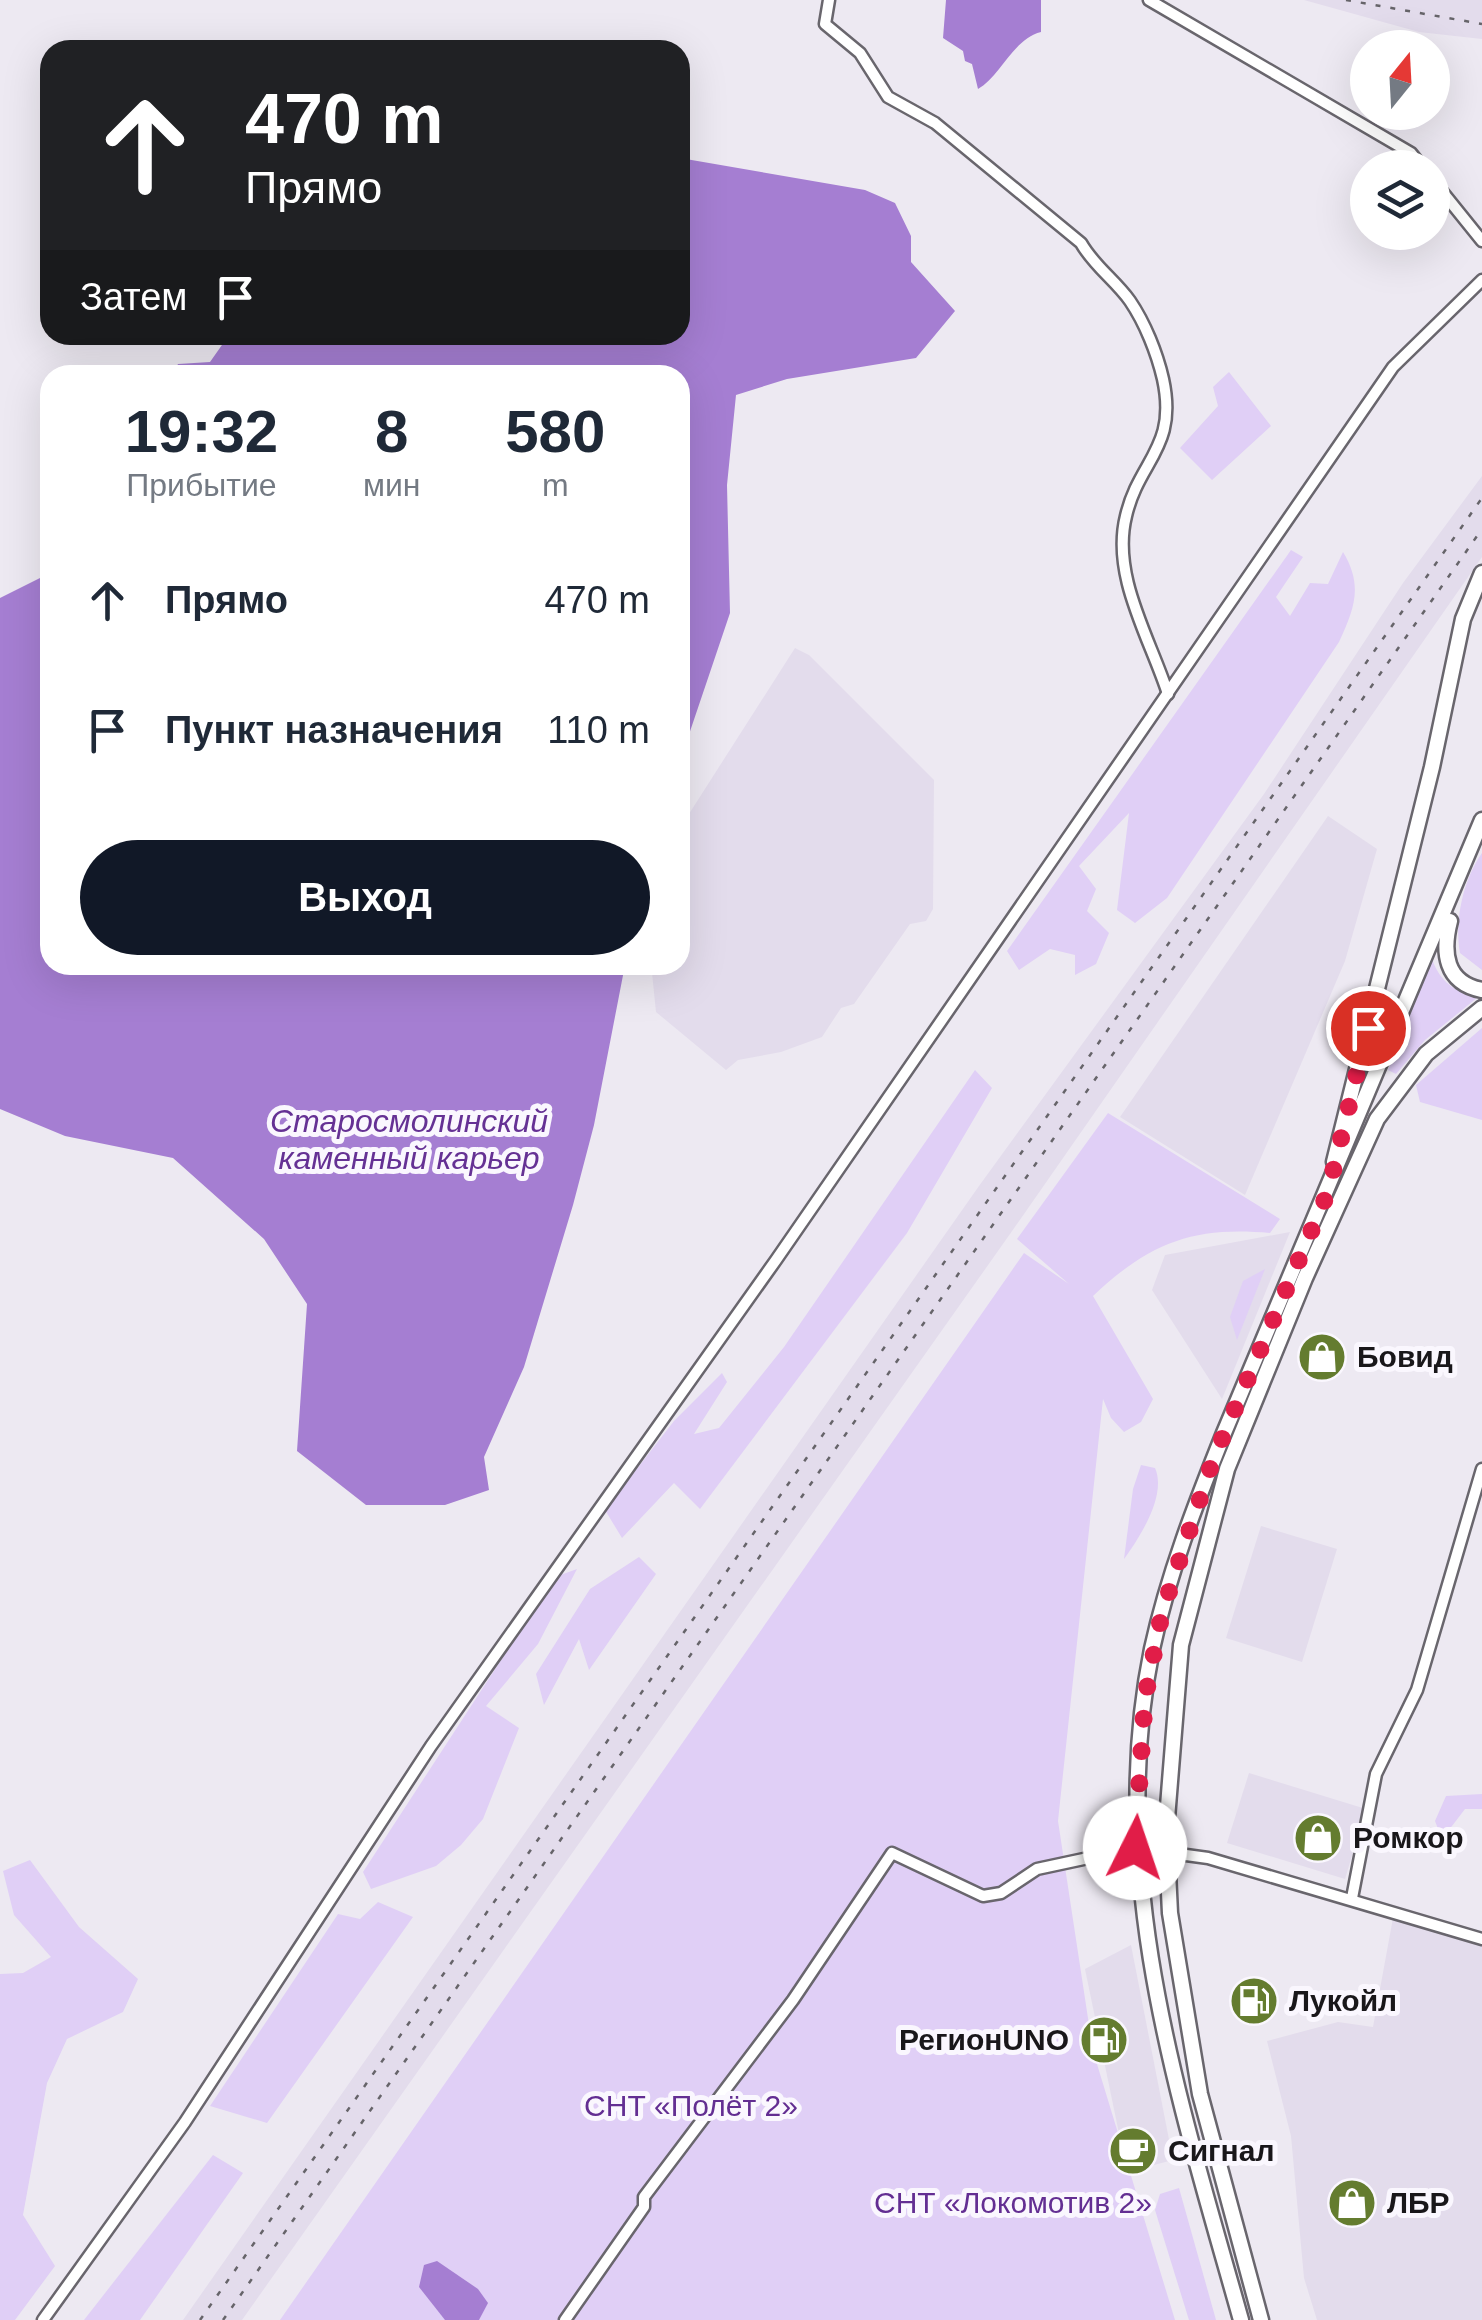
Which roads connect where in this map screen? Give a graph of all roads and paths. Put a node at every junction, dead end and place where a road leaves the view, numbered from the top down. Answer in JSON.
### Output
{"nodes":[{"id":1,"x":829,"y":0,"type":"edge"},
{"id":2,"x":1148,"y":0,"type":"edge"},
{"id":3,"x":1404,"y":150,"type":"edge"},
{"id":4,"x":1450,"y":201,"type":"edge"},
{"id":5,"x":1482,"y":241,"type":"edge"},
{"id":6,"x":1482,"y":280,"type":"edge"},
{"id":7,"x":1482,"y":573,"type":"edge"},
{"id":8,"x":1168,"y":694,"type":"junction"},
{"id":9,"x":1482,"y":820,"type":"edge"},
{"id":10,"x":1482,"y":834,"type":"edge"},
{"id":11,"x":1470,"y":856,"type":"junction"},
{"id":12,"x":1458,"y":886,"type":"junction"},
{"id":13,"x":1482,"y":990,"type":"edge"},
{"id":14,"x":1482,"y":1008,"type":"edge"},
{"id":15,"x":1328,"y":1192,"type":"junction"},
{"id":16,"x":1482,"y":1469,"type":"edge"},
{"id":17,"x":1135,"y":1848,"type":"junction"},
{"id":18,"x":1166,"y":1853,"type":"junction"},
{"id":19,"x":1352,"y":1898,"type":"junction"},
{"id":20,"x":1482,"y":1938,"type":"edge"},
{"id":21,"x":43,"y":2320,"type":"edge"},
{"id":22,"x":565,"y":2320,"type":"edge"},
{"id":23,"x":1242,"y":2320,"type":"edge"},
{"id":24,"x":1261,"y":2320,"type":"edge"}],
"edges":[{"from":1,"to":8,"type":"street"},
{"from":2,"to":3,"type":"street"},
{"from":4,"to":5,"type":"street"},
{"from":6,"to":8,"type":"street"},
{"from":7,"to":15,"type":"main road"},
{"from":8,"to":21,"type":"street"},
{"from":9,"to":11,"type":"main road"},
{"from":10,"to":11,"type":"main road"},
{"from":11,"to":12,"type":"main road"},
{"from":12,"to":13,"type":"main road"},
{"from":12,"to":15,"type":"main road"},
{"from":14,"to":18,"type":"main road"},
{"from":15,"to":17,"type":"main road"},
{"from":16,"to":19,"type":"street"},
{"from":17,"to":18,"type":"street"},
{"from":17,"to":22,"type":"street"},
{"from":17,"to":23,"type":"main road"},
{"from":18,"to":19,"type":"street"},
{"from":18,"to":24,"type":"main road"},
{"from":19,"to":20,"type":"street"}]}
